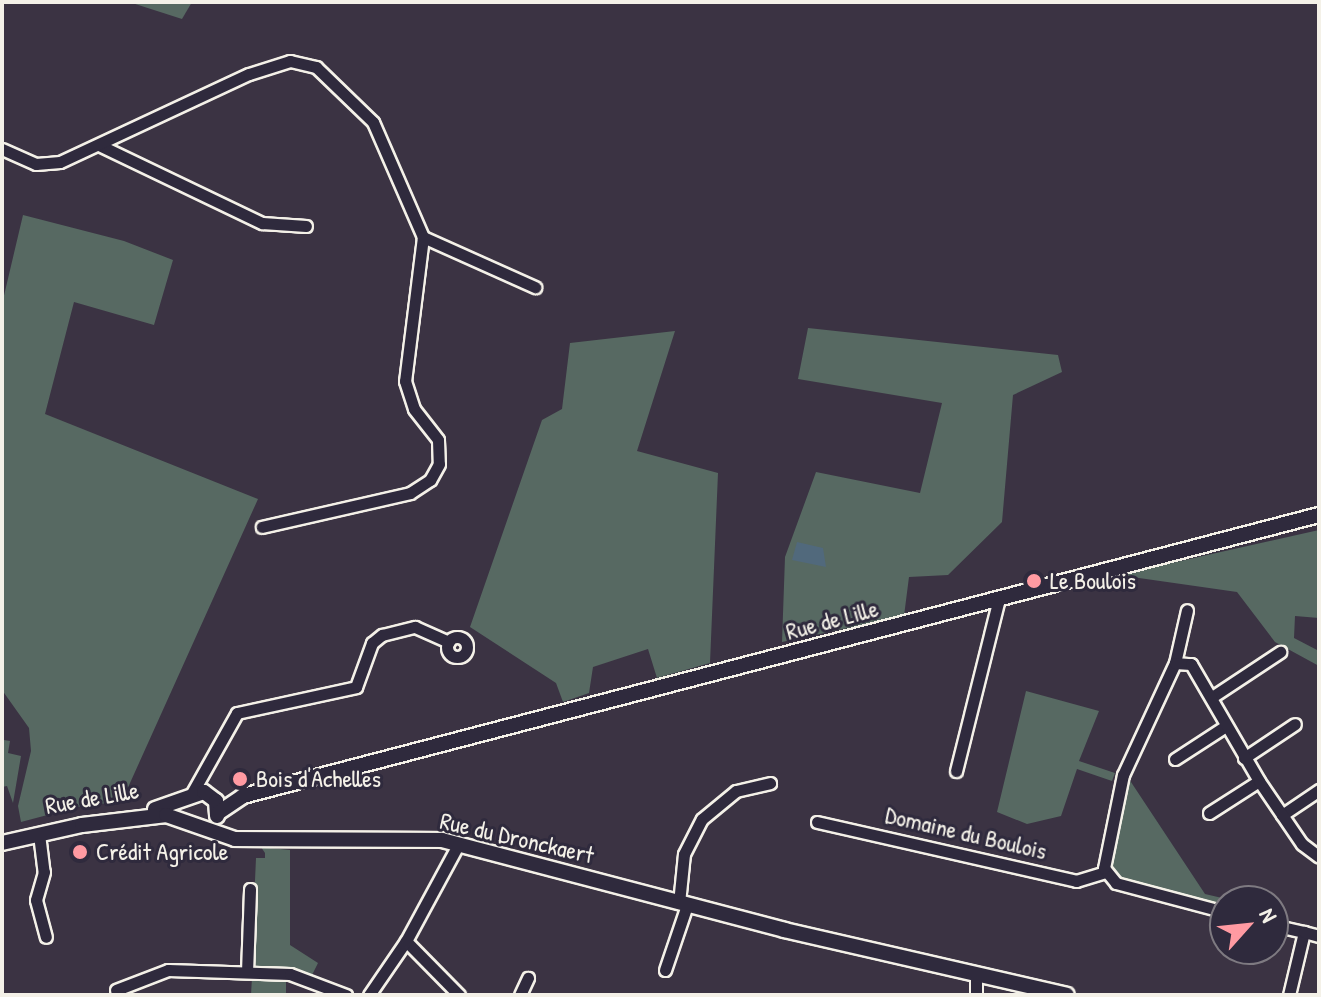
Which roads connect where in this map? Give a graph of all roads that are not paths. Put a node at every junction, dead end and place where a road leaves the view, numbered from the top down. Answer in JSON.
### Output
{"nodes":[{"id":1,"x":126,"y":131,"type":"junction"},
{"id":2,"x":99,"y":145,"type":"junction"},
{"id":3,"x":2,"y":149,"type":"edge"},
{"id":4,"x":140,"y":162,"type":"junction"},
{"id":5,"x":306,"y":226,"type":"dead end"},
{"id":6,"x":423,"y":237,"type":"junction"},
{"id":7,"x":535,"y":287,"type":"dead end"},
{"id":8,"x":1319,"y":515,"type":"edge"},
{"id":9,"x":262,"y":527,"type":"dead end"},
{"id":10,"x":999,"y":599,"type":"junction"},
{"id":11,"x":1187,"y":610,"type":"dead end"},
{"id":12,"x":449,"y":642,"type":"dead end"},
{"id":13,"x":1280,"y":652,"type":"dead end"},
{"id":14,"x":1175,"y":663,"type":"junction"},
{"id":15,"x":1212,"y":697,"type":"junction"},
{"id":16,"x":1295,"y":724,"type":"dead end"},
{"id":17,"x":1224,"y":727,"type":"junction"},
{"id":18,"x":1244,"y":758,"type":"junction"},
{"id":19,"x":1175,"y":759,"type":"dead end"},
{"id":20,"x":357,"y":767,"type":"junction"},
{"id":21,"x":956,"y":771,"type":"dead end"},
{"id":22,"x":1259,"y":781,"type":"junction"},
{"id":23,"x":770,"y":783,"type":"dead end"},
{"id":24,"x":1319,"y":790,"type":"edge"},
{"id":25,"x":199,"y":795,"type":"junction"},
{"id":26,"x":1209,"y":813,"type":"dead end"},
{"id":27,"x":217,"y":814,"type":"junction"},
{"id":28,"x":1282,"y":815,"type":"junction"},
{"id":29,"x":817,"y":822,"type":"dead end"},
{"id":30,"x":193,"y":824,"type":"junction"},
{"id":31,"x":39,"y":834,"type":"junction"},
{"id":32,"x":287,"y":837,"type":"junction"},
{"id":33,"x":2,"y":841,"type":"edge"},
{"id":34,"x":459,"y":843,"type":"junction"},
{"id":35,"x":1319,"y":857,"type":"edge"},
{"id":36,"x":1105,"y":872,"type":"junction"},
{"id":37,"x":250,"y":889,"type":"dead end"},
{"id":38,"x":683,"y":904,"type":"junction"},
{"id":39,"x":1209,"y":908,"type":"edge"},
{"id":40,"x":1289,"y":929,"type":"edge"},
{"id":41,"x":1304,"y":932,"type":"junction"},
{"id":42,"x":1319,"y":936,"type":"edge"},
{"id":43,"x":46,"y":937,"type":"dead end"},
{"id":44,"x":406,"y":941,"type":"junction"},
{"id":45,"x":665,"y":970,"type":"dead end"},
{"id":46,"x":247,"y":972,"type":"junction"},
{"id":47,"x":976,"y":974,"type":"junction"},
{"id":48,"x":528,"y":978,"type":"dead end"},
{"id":49,"x":116,"y":990,"type":"dead end"},
{"id":50,"x":346,"y":995,"type":"edge"},
{"id":51,"x":369,"y":995,"type":"edge"},
{"id":52,"x":459,"y":995,"type":"edge"},
{"id":53,"x":520,"y":995,"type":"edge"},
{"id":54,"x":976,"y":995,"type":"edge"},
{"id":55,"x":1067,"y":995,"type":"edge"},
{"id":56,"x":1289,"y":995,"type":"edge"}],
"edges":[{"from":1,"to":2,"type":"street"},
{"from":1,"to":4,"type":"street"},
{"from":1,"to":6,"type":"street"},
{"from":2,"to":3,"type":"street"},
{"from":2,"to":4,"type":"street"},
{"from":4,"to":5,"type":"street"},
{"from":6,"to":7,"type":"street"},
{"from":6,"to":9,"type":"street"},
{"from":8,"to":10,"type":"main road","name":"Rue de Lille"},
{"from":10,"to":20,"type":"main road","name":"Rue de Lille"},
{"from":10,"to":21,"type":"street"},
{"from":11,"to":14,"type":"street"},
{"from":12,"to":25,"type":"street"},
{"from":13,"to":15,"type":"street"},
{"from":14,"to":15,"type":"street"},
{"from":14,"to":36,"type":"street"},
{"from":15,"to":17,"type":"street"},
{"from":16,"to":18,"type":"street"},
{"from":17,"to":18,"type":"street"},
{"from":17,"to":19,"type":"street"},
{"from":18,"to":22,"type":"street"},
{"from":20,"to":25,"type":"main road","name":"Rue de Lille"},
{"from":20,"to":27,"type":"main road","name":"Rue de Lille"},
{"from":22,"to":26,"type":"street"},
{"from":22,"to":28,"type":"street"},
{"from":23,"to":38,"type":"street"},
{"from":24,"to":28,"type":"street"},
{"from":25,"to":27,"type":"main road"},
{"from":25,"to":30,"type":"main road"},
{"from":25,"to":33,"type":"main road","name":"Rue de Lille"},
{"from":27,"to":30,"type":"main road","name":"Rue de Lille"},
{"from":27,"to":32,"type":"main road","name":"Rue du Dronckaert"},
{"from":28,"to":35,"type":"street"},
{"from":29,"to":36,"type":"street","name":"Domaine du Boulois"},
{"from":30,"to":31,"type":"main road","name":"Rue de Lille"},
{"from":30,"to":32,"type":"main road","name":"Rue du Dronckaert"},
{"from":31,"to":33,"type":"main road","name":"Rue de Lille"},
{"from":31,"to":43,"type":"street"},
{"from":32,"to":34,"type":"main road","name":"Rue du Dronckaert"},
{"from":34,"to":38,"type":"main road","name":"Rue du Dronckaert"},
{"from":34,"to":44,"type":"street"},
{"from":36,"to":39,"type":"street"},
{"from":37,"to":46,"type":"street"},
{"from":38,"to":45,"type":"street"},
{"from":38,"to":47,"type":"main road","name":"Rue du Dronckaert"},
{"from":40,"to":41,"type":"street"},
{"from":41,"to":42,"type":"street"},
{"from":41,"to":56,"type":"street"},
{"from":44,"to":51,"type":"street"},
{"from":44,"to":52,"type":"street"},
{"from":46,"to":49,"type":"street"},
{"from":46,"to":50,"type":"street"},
{"from":47,"to":54,"type":"street"},
{"from":47,"to":55,"type":"main road","name":"Rue du Dronckaert"},
{"from":48,"to":53,"type":"street"}]}
